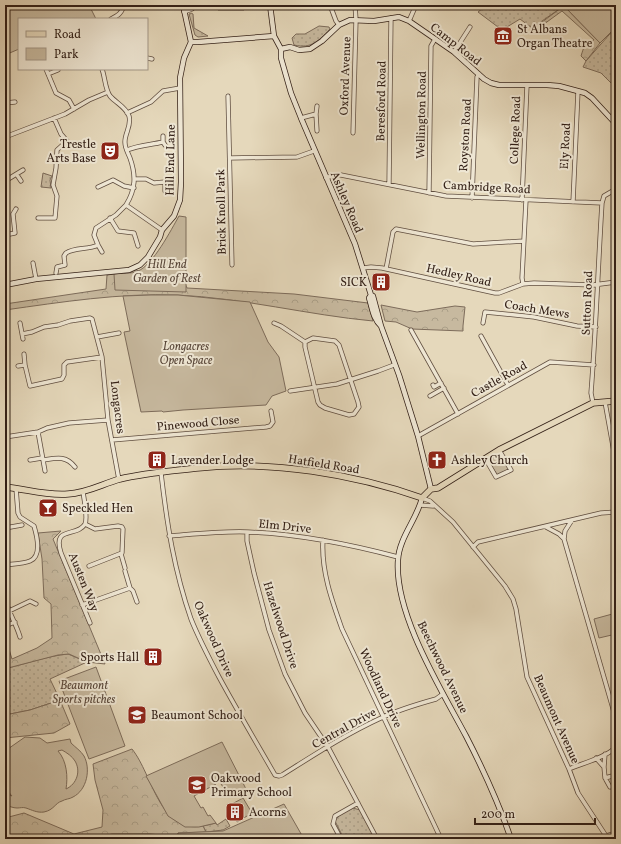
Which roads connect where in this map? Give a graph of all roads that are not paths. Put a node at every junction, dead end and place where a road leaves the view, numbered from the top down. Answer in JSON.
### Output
{"nodes":[{"id":1,"x":123,"y":5,"type":"edge"},
{"id":2,"x":183,"y":5,"type":"edge"},
{"id":3,"x":195,"y":5,"type":"edge"},
{"id":4,"x":270,"y":5,"type":"edge"},
{"id":5,"x":330,"y":5,"type":"edge"},
{"id":6,"x":355,"y":5,"type":"edge"},
{"id":7,"x":416,"y":5,"type":"edge"},
{"id":8,"x":184,"y":12,"type":"junction"},
{"id":9,"x":112,"y":18,"type":"edge"},
{"id":10,"x":391,"y":18,"type":"junction"},
{"id":11,"x":356,"y":20,"type":"junction"},
{"id":12,"x":409,"y":21,"type":"junction"},
{"id":13,"x":339,"y":25,"type":"junction"},
{"id":14,"x":470,"y":27,"type":"dead end"},
{"id":15,"x":274,"y":36,"type":"junction"},
{"id":16,"x":434,"y":38,"type":"junction"},
{"id":17,"x":191,"y":42,"type":"junction"},
{"id":18,"x":281,"y":49,"type":"junction"},
{"id":19,"x":454,"y":52,"type":"junction"},
{"id":20,"x":148,"y":58,"type":"edge"},
{"id":21,"x":152,"y":59,"type":"dead end"},
{"id":22,"x":46,"y":70,"type":"edge"},
{"id":23,"x":58,"y":70,"type":"edge"},
{"id":24,"x":102,"y":70,"type":"edge"},
{"id":25,"x":48,"y":74,"type":"junction"},
{"id":26,"x":479,"y":74,"type":"junction"},
{"id":27,"x":527,"y":85,"type":"junction"},
{"id":28,"x":180,"y":88,"type":"junction"},
{"id":29,"x":578,"y":91,"type":"junction"},
{"id":30,"x":108,"y":92,"type":"junction"},
{"id":31,"x":228,"y":96,"type":"dead end"},
{"id":32,"x":15,"y":102,"type":"dead end"},
{"id":33,"x":5,"y":104,"type":"edge"},
{"id":34,"x":317,"y":106,"type":"dead end"},
{"id":35,"x":74,"y":109,"type":"junction"},
{"id":36,"x":127,"y":112,"type":"junction"},
{"id":37,"x":316,"y":114,"type":"junction"},
{"id":38,"x":54,"y":118,"type":"junction"},
{"id":39,"x":300,"y":118,"type":"junction"},
{"id":40,"x":616,"y":124,"type":"edge"},
{"id":41,"x":317,"y":131,"type":"dead end"},
{"id":42,"x":353,"y":133,"type":"dead end"},
{"id":43,"x":5,"y":136,"type":"edge"},
{"id":44,"x":163,"y":136,"type":"dead end"},
{"id":45,"x":127,"y":150,"type":"junction"},
{"id":46,"x":314,"y":151,"type":"junction"},
{"id":47,"x":230,"y":158,"type":"junction"},
{"id":48,"x":23,"y":170,"type":"dead end"},
{"id":49,"x":17,"y":175,"type":"junction"},
{"id":50,"x":326,"y":178,"type":"junction"},
{"id":51,"x":135,"y":179,"type":"junction"},
{"id":52,"x":5,"y":181,"type":"edge"},
{"id":53,"x":21,"y":181,"type":"dead end"},
{"id":54,"x":389,"y":184,"type":"junction"},
{"id":55,"x":98,"y":187,"type":"dead end"},
{"id":56,"x":134,"y":188,"type":"junction"},
{"id":57,"x":616,"y":189,"type":"edge"},
{"id":58,"x":165,"y":191,"type":"dead end"},
{"id":59,"x":430,"y":193,"type":"junction"},
{"id":60,"x":472,"y":198,"type":"junction"},
{"id":61,"x":524,"y":200,"type":"junction"},
{"id":62,"x":573,"y":202,"type":"junction"},
{"id":63,"x":602,"y":203,"type":"junction"},
{"id":64,"x":126,"y":205,"type":"junction"},
{"id":65,"x":16,"y":208,"type":"dead end"},
{"id":66,"x":8,"y":214,"type":"dead end"},
{"id":67,"x":13,"y":214,"type":"junction"},
{"id":68,"x":38,"y":218,"type":"dead end"},
{"id":69,"x":110,"y":218,"type":"junction"},
{"id":70,"x":162,"y":230,"type":"junction"},
{"id":71,"x":5,"y":235,"type":"edge"},
{"id":72,"x":524,"y":240,"type":"junction"},
{"id":73,"x":98,"y":244,"type":"junction"},
{"id":74,"x":138,"y":246,"type":"dead end"},
{"id":75,"x":102,"y":252,"type":"dead end"},
{"id":76,"x":33,"y":263,"type":"dead end"},
{"id":77,"x":232,"y":265,"type":"dead end"},
{"id":78,"x":363,"y":268,"type":"junction"},
{"id":79,"x":386,"y":269,"type":"junction"},
{"id":80,"x":56,"y":273,"type":"dead end"},
{"id":81,"x":36,"y":279,"type":"junction"},
{"id":82,"x":616,"y":282,"type":"edge"},
{"id":83,"x":5,"y":284,"type":"edge"},
{"id":84,"x":524,"y":284,"type":"junction"},
{"id":85,"x":598,"y":284,"type":"junction"},
{"id":86,"x":20,"y":323,"type":"dead end"},
{"id":87,"x":274,"y":323,"type":"dead end"},
{"id":88,"x":483,"y":323,"type":"dead end"},
{"id":89,"x":596,"y":327,"type":"junction"},
{"id":90,"x":411,"y":330,"type":"dead end"},
{"id":91,"x":119,"y":333,"type":"dead end"},
{"id":92,"x":22,"y":334,"type":"junction"},
{"id":93,"x":481,"y":336,"type":"dead end"},
{"id":94,"x":97,"y":337,"type":"junction"},
{"id":95,"x":22,"y":339,"type":"dead end"},
{"id":96,"x":305,"y":342,"type":"junction"},
{"id":97,"x":24,"y":354,"type":"dead end"},
{"id":98,"x":102,"y":357,"type":"junction"},
{"id":99,"x":25,"y":365,"type":"junction"},
{"id":100,"x":394,"y":365,"type":"junction"},
{"id":101,"x":594,"y":365,"type":"junction"},
{"id":102,"x":18,"y":366,"type":"dead end"},
{"id":103,"x":351,"y":380,"type":"junction"},
{"id":104,"x":441,"y":383,"type":"junction"},
{"id":105,"x":433,"y":385,"type":"dead end"},
{"id":106,"x":508,"y":385,"type":"junction"},
{"id":107,"x":30,"y":386,"type":"junction"},
{"id":108,"x":314,"y":388,"type":"junction"},
{"id":109,"x":444,"y":388,"type":"junction"},
{"id":110,"x":290,"y":391,"type":"dead end"},
{"id":111,"x":31,"y":392,"type":"dead end"},
{"id":112,"x":430,"y":396,"type":"dead end"},
{"id":113,"x":616,"y":401,"type":"edge"},
{"id":114,"x":605,"y":402,"type":"junction"},
{"id":115,"x":593,"y":403,"type":"junction"},
{"id":116,"x":271,"y":411,"type":"dead end"},
{"id":117,"x":458,"y":414,"type":"junction"},
{"id":118,"x":108,"y":420,"type":"junction"},
{"id":119,"x":38,"y":432,"type":"junction"},
{"id":120,"x":418,"y":436,"type":"junction"},
{"id":121,"x":5,"y":437,"type":"edge"},
{"id":122,"x":112,"y":440,"type":"junction"},
{"id":123,"x":498,"y":450,"type":"junction"},
{"id":124,"x":484,"y":458,"type":"junction"},
{"id":125,"x":43,"y":459,"type":"junction"},
{"id":126,"x":30,"y":460,"type":"dead end"},
{"id":127,"x":616,"y":463,"type":"edge"},
{"id":128,"x":75,"y":467,"type":"dead end"},
{"id":129,"x":45,"y":471,"type":"dead end"},
{"id":130,"x":161,"y":473,"type":"junction"},
{"id":131,"x":119,"y":480,"type":"junction"},
{"id":132,"x":5,"y":487,"type":"edge"},
{"id":133,"x":16,"y":488,"type":"junction"},
{"id":134,"x":431,"y":489,"type":"junction"},
{"id":135,"x":83,"y":492,"type":"junction"},
{"id":136,"x":422,"y":498,"type":"junction"},
{"id":137,"x":420,"y":505,"type":"junction"},
{"id":138,"x":436,"y":508,"type":"junction"},
{"id":139,"x":616,"y":512,"type":"edge"},
{"id":140,"x":572,"y":520,"type":"junction"},
{"id":141,"x":85,"y":524,"type":"junction"},
{"id":142,"x":22,"y":525,"type":"dead end"},
{"id":143,"x":546,"y":527,"type":"junction"},
{"id":144,"x":5,"y":528,"type":"edge"},
{"id":145,"x":247,"y":532,"type":"junction"},
{"id":146,"x":169,"y":536,"type":"junction"},
{"id":147,"x":564,"y":539,"type":"junction"},
{"id":148,"x":323,"y":540,"type":"junction"},
{"id":149,"x":473,"y":547,"type":"junction"},
{"id":150,"x":121,"y":554,"type":"junction"},
{"id":151,"x":398,"y":557,"type":"junction"},
{"id":152,"x":5,"y":565,"type":"edge"},
{"id":153,"x":90,"y":566,"type":"dead end"},
{"id":154,"x":130,"y":588,"type":"junction"},
{"id":155,"x":30,"y":596,"type":"dead end"},
{"id":156,"x":5,"y":598,"type":"edge"},
{"id":157,"x":30,"y":601,"type":"junction"},
{"id":158,"x":137,"y":602,"type":"dead end"},
{"id":159,"x":36,"y":604,"type":"dead end"},
{"id":160,"x":82,"y":605,"type":"junction"},
{"id":161,"x":9,"y":611,"type":"junction"},
{"id":162,"x":15,"y":622,"type":"junction"},
{"id":163,"x":90,"y":622,"type":"dead end"},
{"id":164,"x":5,"y":626,"type":"edge"},
{"id":165,"x":20,"y":637,"type":"dead end"},
{"id":166,"x":443,"y":694,"type":"junction"},
{"id":167,"x":383,"y":717,"type":"junction"},
{"id":168,"x":616,"y":719,"type":"edge"},
{"id":169,"x":616,"y":746,"type":"edge"},
{"id":170,"x":328,"y":747,"type":"junction"},
{"id":171,"x":605,"y":754,"type":"junction"},
{"id":172,"x":596,"y":758,"type":"junction"},
{"id":173,"x":604,"y":767,"type":"junction"},
{"id":174,"x":569,"y":768,"type":"junction"},
{"id":175,"x":616,"y":775,"type":"edge"},
{"id":176,"x":279,"y":776,"type":"joint"},
{"id":177,"x":605,"y":778,"type":"junction"},
{"id":178,"x":610,"y":787,"type":"dead end"},
{"id":179,"x":358,"y":803,"type":"junction"},
{"id":180,"x":616,"y":833,"type":"edge"},
{"id":181,"x":607,"y":837,"type":"edge"},
{"id":182,"x":341,"y":839,"type":"edge"},
{"id":183,"x":377,"y":839,"type":"edge"},
{"id":184,"x":441,"y":839,"type":"edge"},
{"id":185,"x":511,"y":839,"type":"edge"}],
"edges":[{"from":1,"to":9,"type":"street"},
{"from":2,"to":8,"type":"street"},
{"from":3,"to":8,"type":"street"},
{"from":4,"to":15,"type":"street"},
{"from":5,"to":13,"type":"street"},
{"from":6,"to":11,"type":"street","name":"Oxford Avenue"},
{"from":7,"to":12,"type":"street"},
{"from":8,"to":17,"type":"street"},
{"from":10,"to":11,"type":"street","name":"Camp Road"},
{"from":10,"to":12,"type":"street","name":"Camp Road"},
{"from":10,"to":54,"type":"street","name":"Beresford Road"},
{"from":11,"to":13,"type":"street","name":"Camp Road"},
{"from":11,"to":42,"type":"street","name":"Oxford Avenue"},
{"from":12,"to":16,"type":"street","name":"Camp Road"},
{"from":13,"to":18,"type":"street","name":"Camp Road"},
{"from":14,"to":19,"type":"street"},
{"from":15,"to":17,"type":"street"},
{"from":15,"to":18,"type":"street","name":"Ashley Road"},
{"from":16,"to":19,"type":"street","name":"Camp Road"},
{"from":16,"to":59,"type":"street","name":"Wellington Road"},
{"from":17,"to":28,"type":"street","name":"Hill End Lane"},
{"from":18,"to":39,"type":"street","name":"Ashley Road"},
{"from":19,"to":26,"type":"street","name":"Camp Road"},
{"from":20,"to":21,"type":"street"},
{"from":22,"to":25,"type":"street"},
{"from":23,"to":25,"type":"street"},
{"from":24,"to":30,"type":"street"},
{"from":25,"to":35,"type":"street"},
{"from":26,"to":27,"type":"street","name":"Camp Road"},
{"from":26,"to":60,"type":"street","name":"Royston Road"},
{"from":27,"to":29,"type":"street","name":"Camp Road"},
{"from":27,"to":61,"type":"street","name":"College Road"},
{"from":28,"to":36,"type":"street"},
{"from":28,"to":70,"type":"street","name":"Hill End Lane"},
{"from":29,"to":40,"type":"street","name":"Camp Road"},
{"from":29,"to":62,"type":"street","name":"Ely Road"},
{"from":30,"to":35,"type":"street"},
{"from":30,"to":36,"type":"street"},
{"from":31,"to":47,"type":"street","name":"Brick Knoll Park"},
{"from":32,"to":33,"type":"street"},
{"from":34,"to":37,"type":"street"},
{"from":35,"to":38,"type":"street"},
{"from":36,"to":45,"type":"street"},
{"from":37,"to":39,"type":"street"},
{"from":37,"to":41,"type":"street"},
{"from":38,"to":43,"type":"street"},
{"from":38,"to":68,"type":"street"},
{"from":39,"to":46,"type":"street","name":"Ashley Road"},
{"from":44,"to":45,"type":"street"},
{"from":45,"to":51,"type":"street"},
{"from":46,"to":47,"type":"street","name":"Brick Knoll Park"},
{"from":46,"to":50,"type":"street","name":"Ashley Road"},
{"from":47,"to":77,"type":"street","name":"Brick Knoll Park"},
{"from":48,"to":49,"type":"street"},
{"from":49,"to":52,"type":"street"},
{"from":49,"to":53,"type":"street"},
{"from":50,"to":54,"type":"street","name":"Cambridge Road"},
{"from":50,"to":78,"type":"street","name":"Ashley Road"},
{"from":51,"to":56,"type":"street"},
{"from":51,"to":58,"type":"street"},
{"from":54,"to":59,"type":"street","name":"Cambridge Road"},
{"from":55,"to":56,"type":"street"},
{"from":56,"to":64,"type":"street"},
{"from":57,"to":63,"type":"street"},
{"from":59,"to":60,"type":"street","name":"Cambridge Road"},
{"from":60,"to":61,"type":"street","name":"Cambridge Road"},
{"from":61,"to":62,"type":"street","name":"Cambridge Road"},
{"from":61,"to":72,"type":"street","name":"College Road"},
{"from":62,"to":63,"type":"street","name":"Cambridge Road"},
{"from":63,"to":85,"type":"street","name":"Sutton Road"},
{"from":64,"to":69,"type":"street"},
{"from":64,"to":70,"type":"street"},
{"from":65,"to":67,"type":"street"},
{"from":66,"to":67,"type":"street"},
{"from":67,"to":71,"type":"street"},
{"from":69,"to":73,"type":"street"},
{"from":69,"to":74,"type":"street"},
{"from":70,"to":81,"type":"street","name":"Hill End Lane"},
{"from":72,"to":79,"type":"street"},
{"from":72,"to":84,"type":"street","name":"College Road"},
{"from":73,"to":75,"type":"street"},
{"from":73,"to":80,"type":"street"},
{"from":76,"to":81,"type":"street"},
{"from":78,"to":79,"type":"street","name":"Hedley Road"},
{"from":78,"to":100,"type":"street","name":"Ashley Road"},
{"from":79,"to":84,"type":"street","name":"Hedley Road"},
{"from":81,"to":83,"type":"street","name":"Hill End Lane"},
{"from":82,"to":85,"type":"street","name":"Hedley Road"},
{"from":84,"to":85,"type":"street","name":"Hedley Road"},
{"from":85,"to":89,"type":"street","name":"Sutton Road"},
{"from":86,"to":92,"type":"street"},
{"from":87,"to":96,"type":"street"},
{"from":88,"to":89,"type":"street","name":"Coach Mews"},
{"from":89,"to":101,"type":"street","name":"Sutton Road"},
{"from":90,"to":104,"type":"street"},
{"from":91,"to":94,"type":"street"},
{"from":92,"to":94,"type":"street","name":"Longacres"},
{"from":92,"to":95,"type":"street"},
{"from":93,"to":106,"type":"street"},
{"from":94,"to":98,"type":"street","name":"Longacres"},
{"from":96,"to":103,"type":"street"},
{"from":96,"to":108,"type":"street"},
{"from":97,"to":99,"type":"street"},
{"from":98,"to":107,"type":"street"},
{"from":98,"to":118,"type":"street","name":"Longacres"},
{"from":99,"to":102,"type":"street"},
{"from":99,"to":107,"type":"street"},
{"from":100,"to":103,"type":"street"},
{"from":100,"to":120,"type":"street","name":"Ashley Road"},
{"from":101,"to":106,"type":"street","name":"Castle Road"},
{"from":101,"to":115,"type":"street","name":"Sutton Road"},
{"from":103,"to":108,"type":"street"},
{"from":103,"to":108,"type":"street"},
{"from":104,"to":105,"type":"street"},
{"from":104,"to":109,"type":"street"},
{"from":106,"to":117,"type":"street","name":"Castle Road"},
{"from":107,"to":111,"type":"street"},
{"from":108,"to":110,"type":"street"},
{"from":109,"to":112,"type":"street"},
{"from":109,"to":117,"type":"street"},
{"from":113,"to":114,"type":"main road"},
{"from":114,"to":115,"type":"main road"},
{"from":114,"to":127,"type":"street"},
{"from":115,"to":123,"type":"main road"},
{"from":116,"to":122,"type":"street","name":"Pinewood Close"},
{"from":117,"to":120,"type":"street","name":"Castle Road"},
{"from":118,"to":119,"type":"street"},
{"from":118,"to":122,"type":"street","name":"Longacres"},
{"from":119,"to":121,"type":"street"},
{"from":119,"to":125,"type":"street"},
{"from":120,"to":134,"type":"street","name":"Ashley Road"},
{"from":122,"to":131,"type":"street","name":"Longacres"},
{"from":123,"to":124,"type":"main road"},
{"from":123,"to":124,"type":"street"},
{"from":124,"to":134,"type":"main road"},
{"from":125,"to":126,"type":"street"},
{"from":125,"to":128,"type":"street"},
{"from":125,"to":129,"type":"street"},
{"from":130,"to":131,"type":"main road","name":"Hatfield Road"},
{"from":130,"to":136,"type":"main road","name":"Hatfield Road"},
{"from":130,"to":146,"type":"street","name":"Oakwood Drive"},
{"from":131,"to":135,"type":"main road","name":"Hatfield Road"},
{"from":132,"to":133,"type":"main road","name":"Hatfield Road"},
{"from":133,"to":135,"type":"main road","name":"Hatfield Road"},
{"from":133,"to":152,"type":"street"},
{"from":134,"to":136,"type":"main road"},
{"from":135,"to":141,"type":"street"},
{"from":136,"to":137,"type":"street","name":"Beechwood Avenue"},
{"from":136,"to":138,"type":"street","name":"Beaumont Avenue"},
{"from":137,"to":138,"type":"street","name":"Beaumont Avenue"},
{"from":137,"to":151,"type":"street","name":"Beechwood Avenue"},
{"from":138,"to":149,"type":"street","name":"Beaumont Avenue"},
{"from":139,"to":140,"type":"street"},
{"from":140,"to":143,"type":"street"},
{"from":140,"to":147,"type":"street"},
{"from":141,"to":150,"type":"street"},
{"from":141,"to":160,"type":"street","name":"Austen Way"},
{"from":142,"to":144,"type":"street"},
{"from":143,"to":147,"type":"street"},
{"from":143,"to":149,"type":"street"},
{"from":145,"to":146,"type":"street","name":"Elm Drive"},
{"from":145,"to":148,"type":"street","name":"Elm Drive"},
{"from":145,"to":170,"type":"street","name":"Hazelwood Drive"},
{"from":146,"to":176,"type":"street","name":"Oakwood Drive"},
{"from":147,"to":168,"type":"street"},
{"from":148,"to":151,"type":"street","name":"Elm Drive"},
{"from":148,"to":167,"type":"street","name":"Woodland Drive"},
{"from":149,"to":174,"type":"street","name":"Beaumont Avenue"},
{"from":150,"to":153,"type":"street"},
{"from":150,"to":154,"type":"street"},
{"from":151,"to":166,"type":"street","name":"Beechwood Avenue"},
{"from":154,"to":158,"type":"street"},
{"from":154,"to":160,"type":"street"},
{"from":155,"to":157,"type":"street"},
{"from":156,"to":161,"type":"street"},
{"from":157,"to":159,"type":"street"},
{"from":157,"to":161,"type":"street"},
{"from":160,"to":163,"type":"street","name":"Austen Way"},
{"from":161,"to":162,"type":"street"},
{"from":162,"to":164,"type":"street"},
{"from":162,"to":165,"type":"street"},
{"from":166,"to":167,"type":"street","name":"Central Drive"},
{"from":166,"to":185,"type":"street","name":"Beechwood Avenue"},
{"from":167,"to":170,"type":"street","name":"Central Drive"},
{"from":167,"to":184,"type":"street","name":"Woodland Drive"},
{"from":169,"to":171,"type":"street"},
{"from":170,"to":176,"type":"street","name":"Central Drive"},
{"from":170,"to":179,"type":"street","name":"Hazelwood Drive"},
{"from":171,"to":172,"type":"street"},
{"from":171,"to":173,"type":"street"},
{"from":172,"to":173,"type":"street"},
{"from":172,"to":174,"type":"street"},
{"from":173,"to":177,"type":"street"},
{"from":174,"to":181,"type":"street","name":"Beaumont Avenue"},
{"from":175,"to":177,"type":"street"},
{"from":177,"to":178,"type":"street"},
{"from":179,"to":182,"type":"street"},
{"from":179,"to":183,"type":"street","name":"Hazelwood Drive"},
{"from":180,"to":181,"type":"street"}]}
